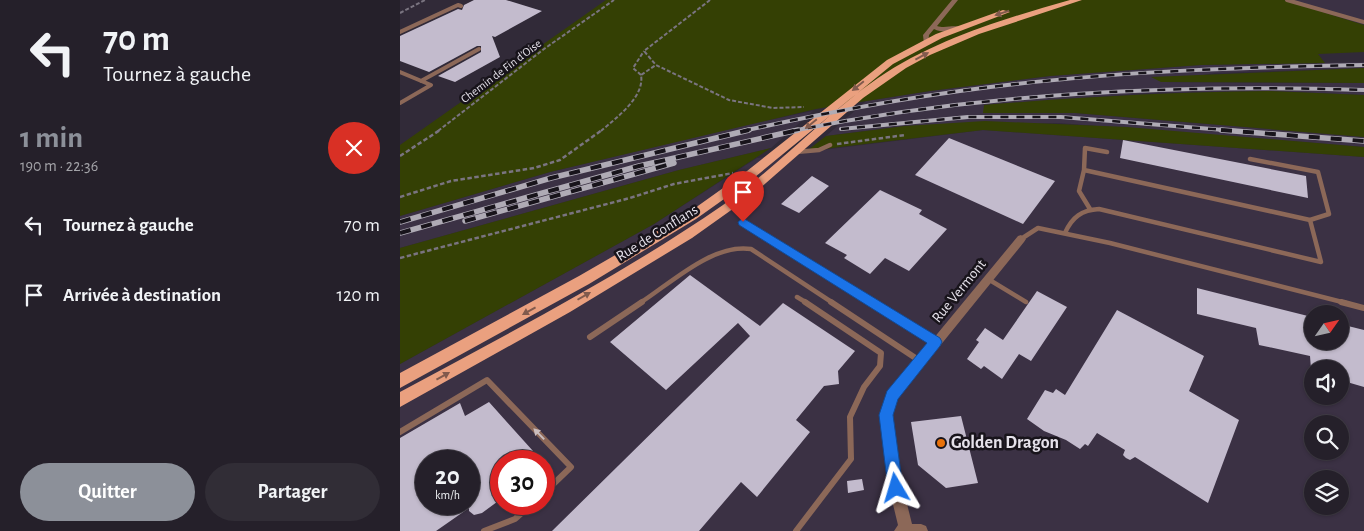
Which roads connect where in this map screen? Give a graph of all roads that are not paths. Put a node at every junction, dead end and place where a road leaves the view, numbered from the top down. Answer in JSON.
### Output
{"nodes":[{"id":1,"x":955,"y":0,"type":"edge"},
{"id":2,"x":1049,"y":0,"type":"edge"},
{"id":3,"x":1078,"y":0,"type":"edge"},
{"id":4,"x":1287,"y":0,"type":"edge"},
{"id":5,"x":461,"y":6,"type":"dead end"},
{"id":6,"x":1364,"y":22,"type":"edge"},
{"id":7,"x":934,"y":27,"type":"junction"},
{"id":8,"x":959,"y":28,"type":"junction"},
{"id":9,"x":400,"y":32,"type":"edge"},
{"id":10,"x":926,"y":43,"type":"junction"},
{"id":11,"x":479,"y":49,"type":"dead end"},
{"id":12,"x":400,"y":72,"type":"edge"},
{"id":13,"x":421,"y":81,"type":"junction"},
{"id":14,"x":400,"y":103,"type":"edge"},
{"id":15,"x":830,"y":145,"type":"road end"},
{"id":16,"x":790,"y":149,"type":"junction"},
{"id":17,"x":1107,"y":152,"type":"dead end"},
{"id":18,"x":1250,"y":159,"type":"dead end"},
{"id":19,"x":1084,"y":170,"type":"junction"},
{"id":20,"x":1090,"y":209,"type":"junction"},
{"id":21,"x":1310,"y":220,"type":"junction"},
{"id":22,"x":743,"y":222,"type":"dead end"},
{"id":23,"x":1065,"y":233,"type":"junction"},
{"id":24,"x":1021,"y":239,"type":"joint"},
{"id":25,"x":988,"y":279,"type":"junction"},
{"id":26,"x":797,"y":297,"type":"dead end"},
{"id":27,"x":1026,"y":302,"type":"dead end"},
{"id":28,"x":1364,"y":308,"type":"edge"},
{"id":29,"x":590,"y":337,"type":"dead end"},
{"id":30,"x":936,"y":342,"type":"junction"},
{"id":31,"x":920,"y":361,"type":"junction"},
{"id":32,"x":400,"y":381,"type":"edge"},
{"id":33,"x":400,"y":400,"type":"edge"},
{"id":34,"x":400,"y":432,"type":"edge"},
{"id":35,"x":555,"y":450,"type":"edge"},
{"id":36,"x":555,"y":450,"type":"edge"},
{"id":37,"x":555,"y":482,"type":"edge"},
{"id":38,"x":520,"y":515,"type":"edge"},
{"id":39,"x":903,"y":530,"type":"edge"},
{"id":40,"x":484,"y":531,"type":"edge"},
{"id":41,"x":796,"y":531,"type":"edge"},
{"id":42,"x":921,"y":531,"type":"edge"}],
"edges":[{"from":1,"to":7,"type":"street"},
{"from":2,"to":8,"type":"main road","name":"Rue de Conflans","one_way":true},
{"from":16,"to":3,"type":"main road","name":"Rue de Conflans","one_way":true},
{"from":4,"to":6,"type":"lane"},
{"from":5,"to":9,"type":"lane"},
{"from":7,"to":8,"type":"street"},
{"from":7,"to":10,"type":"street"},
{"from":8,"to":10,"type":"main road","name":"Rue de Conflans"},
{"from":10,"to":16,"type":"main road","name":"Rue de Conflans","one_way":true},
{"from":11,"to":13,"type":"lane"},
{"from":12,"to":13,"type":"lane"},
{"from":13,"to":14,"type":"lane"},
{"from":15,"to":16,"type":"lane"},
{"from":16,"to":32,"type":"main road","name":"Rue de Conflans","one_way":true},
{"from":33,"to":16,"type":"main road","name":"Rue de Conflans","one_way":true},
{"from":17,"to":19,"type":"lane"},
{"from":18,"to":21,"type":"lane"},
{"from":19,"to":20,"type":"lane"},
{"from":19,"to":21,"type":"lane"},
{"from":20,"to":21,"type":"lane"},
{"from":20,"to":23,"type":"lane"},
{"from":22,"to":30,"type":"lane"},
{"from":23,"to":24,"type":"lane"},
{"from":23,"to":28,"type":"lane"},
{"from":24,"to":25,"type":"street","name":"Rue Vermont"},
{"from":25,"to":27,"type":"lane"},
{"from":25,"to":30,"type":"street","name":"Rue Vermont"},
{"from":26,"to":41,"type":"lane"},
{"from":29,"to":31,"type":"lane"},
{"from":30,"to":31,"type":"street","name":"Rue Vermont"},
{"from":31,"to":39,"type":"street","name":"Rue Vermont"},
{"from":36,"to":34,"type":"lane","one_way":true},
{"from":37,"to":35,"type":"lane","one_way":true},
{"from":38,"to":40,"type":"lane"},
{"from":39,"to":42,"type":"street"}]}
